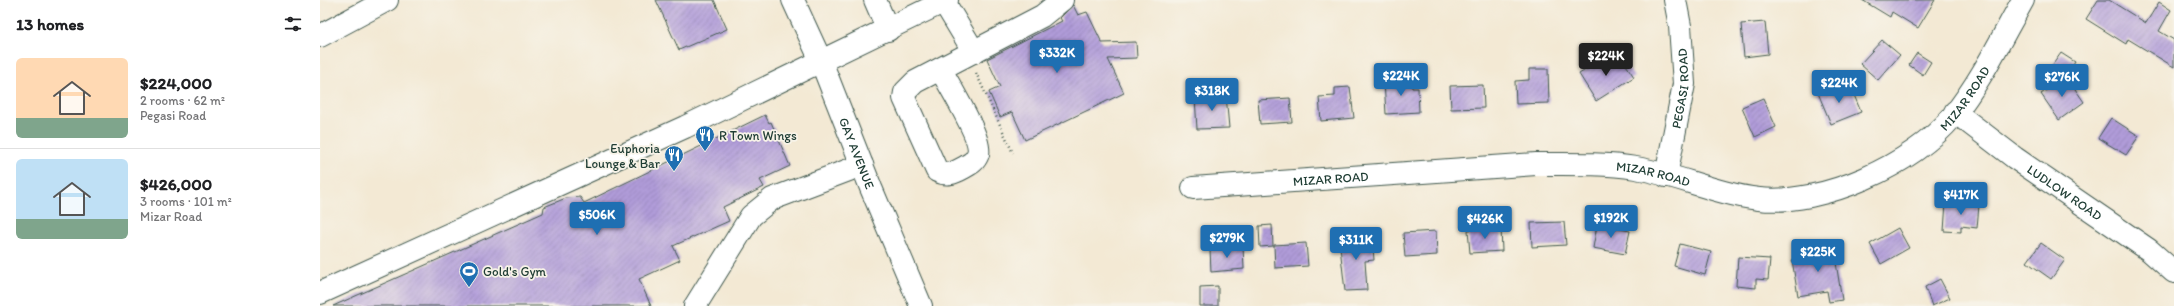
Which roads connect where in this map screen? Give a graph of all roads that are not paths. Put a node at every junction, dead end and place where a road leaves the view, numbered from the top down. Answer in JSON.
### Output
{"nodes":[{"id":1,"x":793,"y":0,"type":"edge"},
{"id":2,"x":875,"y":0,"type":"edge"},
{"id":3,"x":1062,"y":0,"type":"edge"},
{"id":4,"x":1675,"y":0,"type":"edge"},
{"id":5,"x":2023,"y":0,"type":"edge"},
{"id":6,"x":946,"y":1,"type":"edge"},
{"id":7,"x":379,"y":2,"type":"edge"},
{"id":8,"x":888,"y":30,"type":"junction"},
{"id":9,"x":320,"y":36,"type":"edge"},
{"id":10,"x":821,"y":61,"type":"junction"},
{"id":11,"x":974,"y":61,"type":"junction"},
{"id":12,"x":941,"y":70,"type":"dead end"},
{"id":13,"x":1955,"y":112,"type":"junction"},
{"id":14,"x":862,"y":165,"type":"junction"},
{"id":15,"x":1666,"y":176,"type":"junction"},
{"id":16,"x":1193,"y":188,"type":"dead end"},
{"id":17,"x":2174,"y":272,"type":"edge"},
{"id":18,"x":320,"y":292,"type":"edge"},
{"id":19,"x":695,"y":306,"type":"edge"},
{"id":20,"x":921,"y":306,"type":"edge"}],
"edges":[{"from":1,"to":10,"type":"street","name":"GAY AVENUE"},
{"from":2,"to":8,"type":"street"},
{"from":3,"to":11,"type":"street"},
{"from":4,"to":15,"type":"street","name":"PEGASI ROAD"},
{"from":5,"to":13,"type":"street","name":"MIZAR ROAD"},
{"from":6,"to":8,"type":"street"},
{"from":6,"to":11,"type":"street"},
{"from":7,"to":9,"type":"street"},
{"from":8,"to":10,"type":"street"},
{"from":10,"to":14,"type":"street","name":"GAY AVENUE"},
{"from":10,"to":18,"type":"street"},
{"from":11,"to":12,"type":"street"},
{"from":13,"to":15,"type":"street","name":"MIZAR ROAD"},
{"from":13,"to":17,"type":"street","name":"LUDLOW ROAD"},
{"from":14,"to":19,"type":"street"},
{"from":14,"to":20,"type":"street","name":"GAY AVENUE"},
{"from":15,"to":16,"type":"street","name":"MIZAR ROAD"}]}
